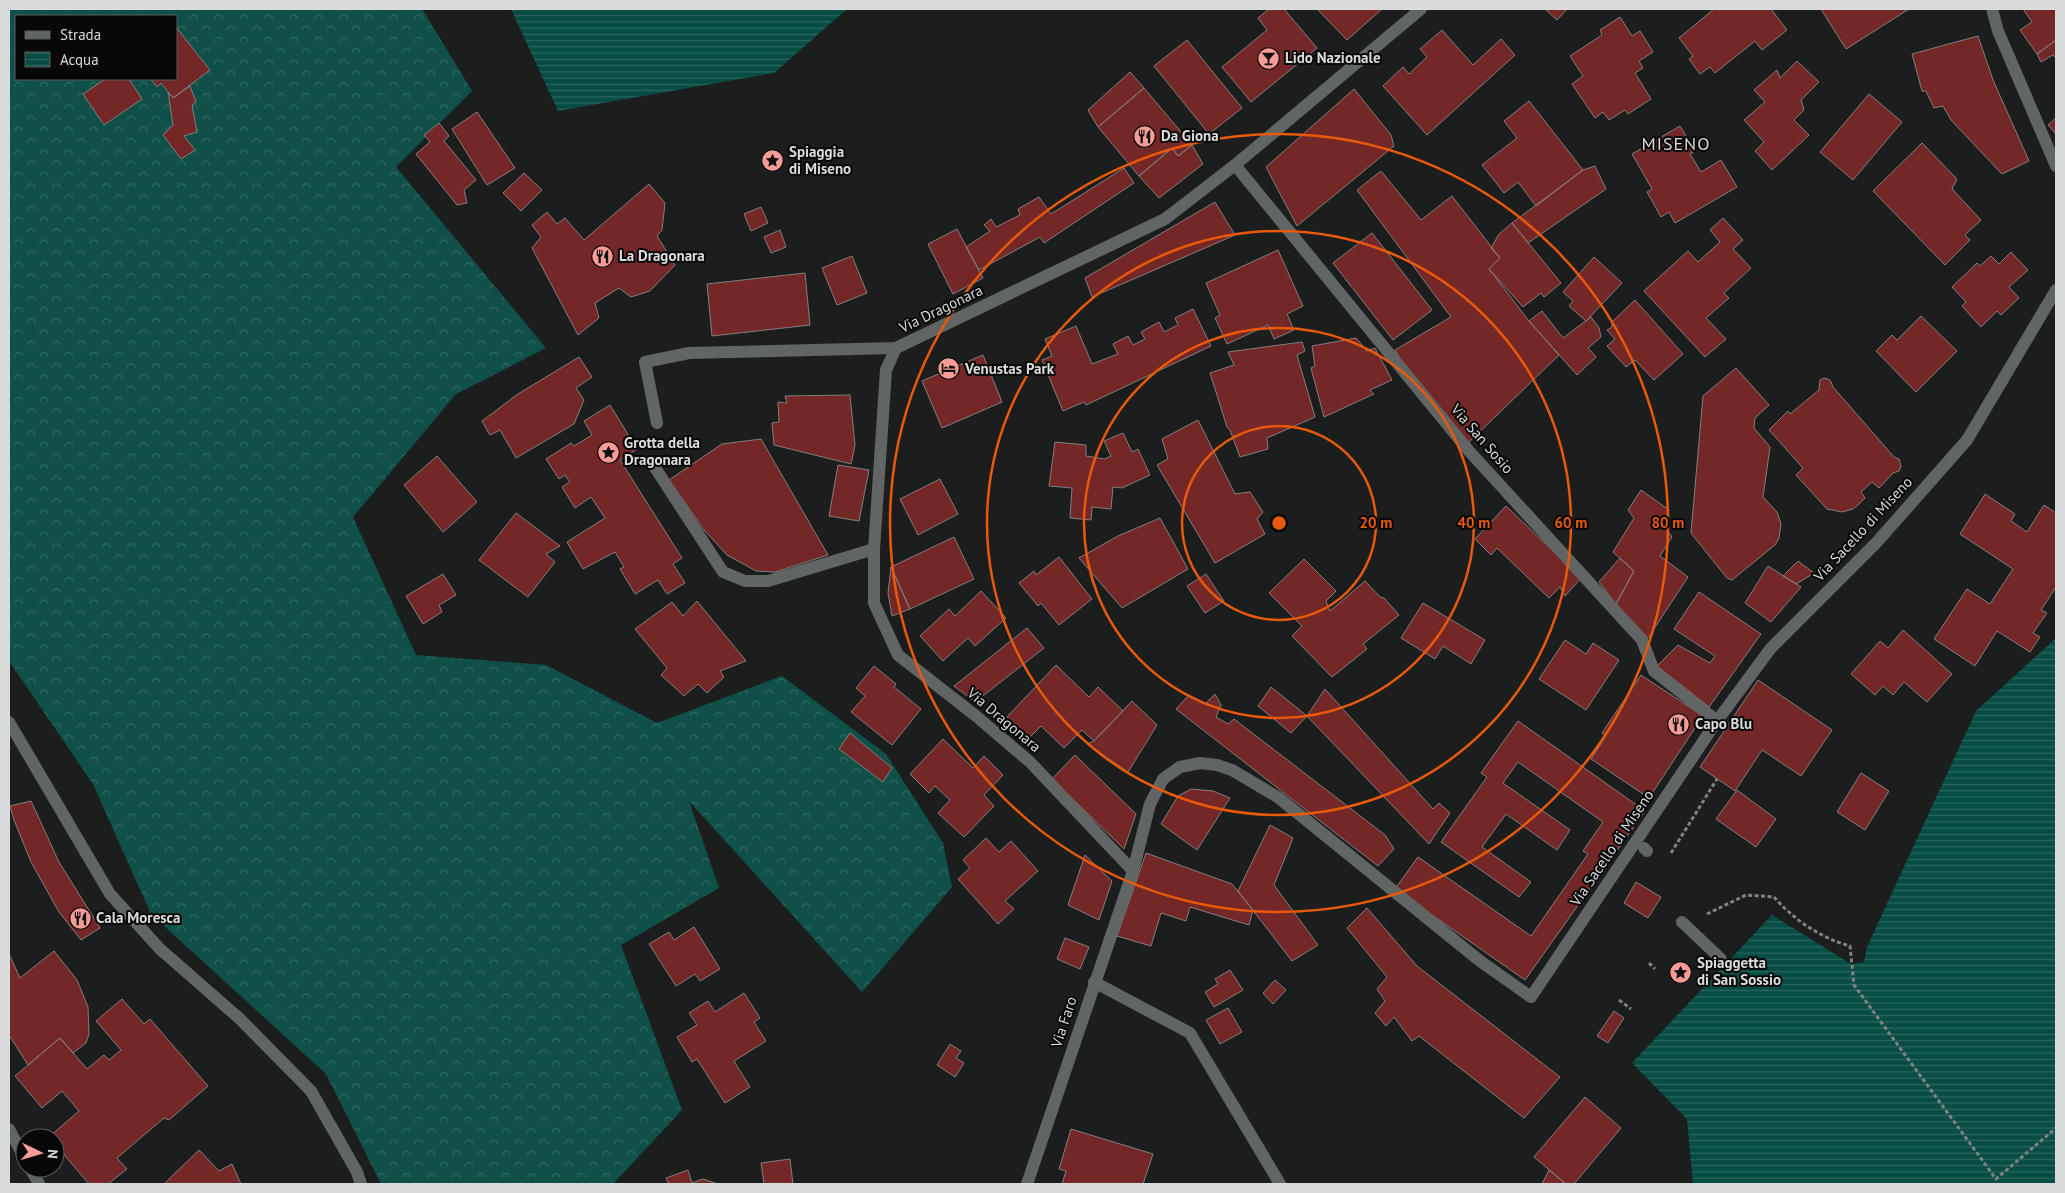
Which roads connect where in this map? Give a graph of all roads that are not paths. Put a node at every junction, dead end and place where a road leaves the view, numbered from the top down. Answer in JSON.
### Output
{"nodes":[{"id":1,"x":1421,"y":9,"type":"edge"},
{"id":2,"x":1992,"y":9,"type":"edge"},
{"id":3,"x":1235,"y":164,"type":"junction"},
{"id":4,"x":2056,"y":166,"type":"edge"},
{"id":5,"x":2056,"y":290,"type":"edge"},
{"id":6,"x":896,"y":348,"type":"junction"},
{"id":7,"x":657,"y":423,"type":"dead end"},
{"id":8,"x":652,"y":463,"type":"dead end"},
{"id":9,"x":874,"y":550,"type":"junction"},
{"id":10,"x":1717,"y":721,"type":"junction"},
{"id":11,"x":9,"y":722,"type":"edge"},
{"id":12,"x":1133,"y":871,"type":"junction"},
{"id":13,"x":1683,"y":923,"type":"road end"},
{"id":14,"x":1721,"y":959,"type":"dead end"},
{"id":15,"x":1094,"y":982,"type":"junction"},
{"id":16,"x":9,"y":1129,"type":"edge"},
{"id":17,"x":15,"y":1140,"type":"edge"},
{"id":18,"x":361,"y":1184,"type":"edge"},
{"id":19,"x":1027,"y":1184,"type":"edge"},
{"id":20,"x":1280,"y":1184,"type":"edge"}],
"edges":[{"from":1,"to":3,"type":"street","name":"Via Dragonara"},
{"from":2,"to":4,"type":"street"},
{"from":3,"to":6,"type":"street","name":"Via Dragonara"},
{"from":3,"to":10,"type":"street","name":"Via San Sosio"},
{"from":5,"to":10,"type":"street","name":"Via Sacello di Miseno"},
{"from":6,"to":7,"type":"street"},
{"from":6,"to":9,"type":"street","name":"Via Dragonara"},
{"from":8,"to":9,"type":"street"},
{"from":9,"to":12,"type":"street","name":"Via Dragonara"},
{"from":10,"to":12,"type":"street","name":"Via Sacello di Miseno"},
{"from":11,"to":18,"type":"street"},
{"from":12,"to":15,"type":"street","name":"Via Faro"},
{"from":13,"to":14,"type":"street"},
{"from":15,"to":19,"type":"street","name":"Via Faro"},
{"from":15,"to":20,"type":"street"},
{"from":16,"to":17,"type":"street"}]}
